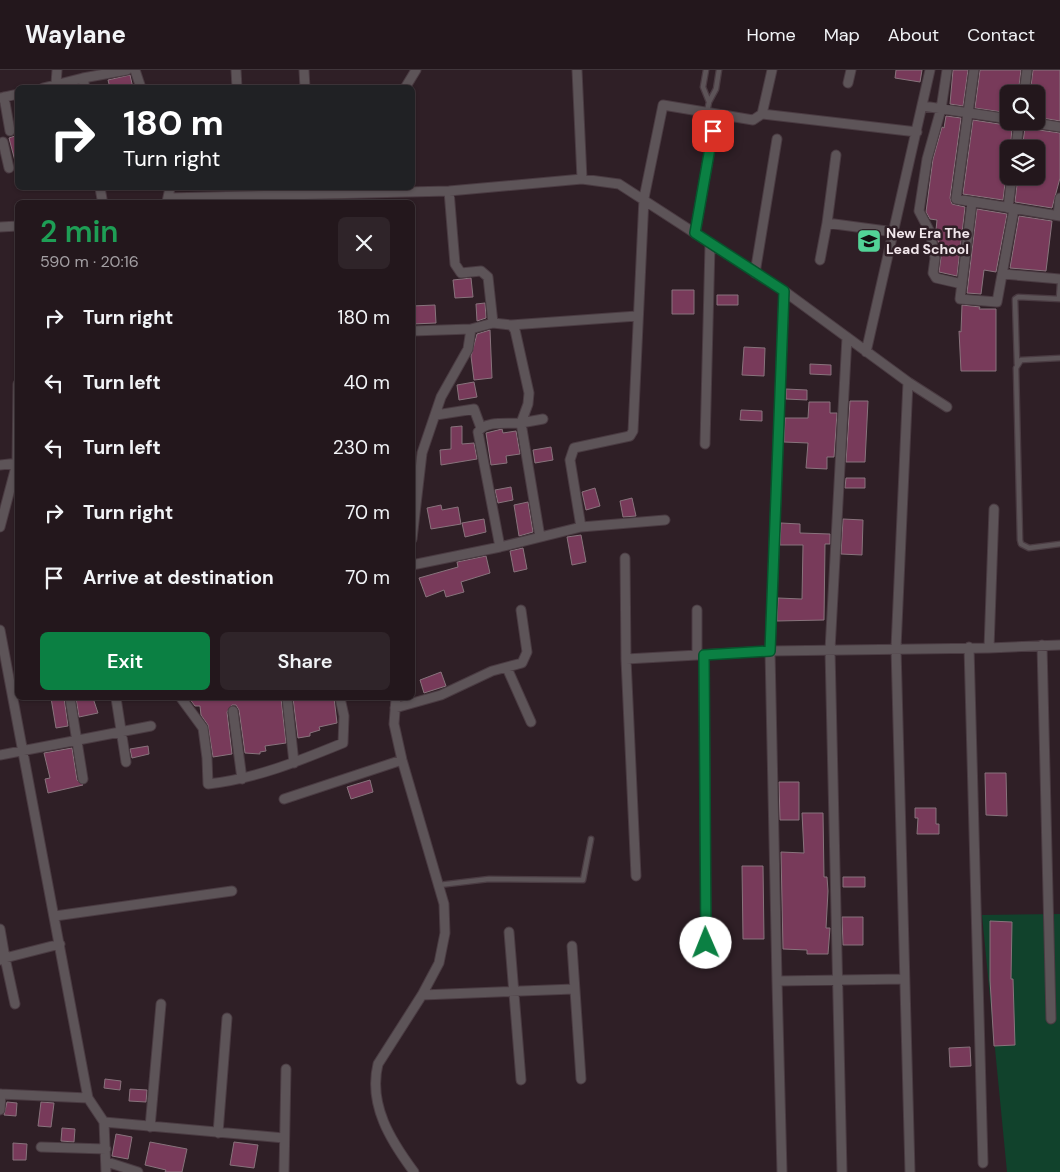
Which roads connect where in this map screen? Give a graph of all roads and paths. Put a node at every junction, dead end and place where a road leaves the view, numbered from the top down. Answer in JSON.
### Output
{"nodes":[{"id":1,"x":57,"y":70,"type":"edge"},
{"id":2,"x":127,"y":70,"type":"edge"},
{"id":3,"x":135,"y":70,"type":"edge"},
{"id":4,"x":236,"y":70,"type":"edge"},
{"id":5,"x":304,"y":70,"type":"edge"},
{"id":6,"x":416,"y":70,"type":"edge"},
{"id":7,"x":577,"y":70,"type":"edge"},
{"id":8,"x":706,"y":70,"type":"edge"},
{"id":9,"x":719,"y":70,"type":"edge"},
{"id":10,"x":772,"y":70,"type":"edge"},
{"id":11,"x":851,"y":70,"type":"edge"},
{"id":12,"x":930,"y":70,"type":"edge"},
{"id":13,"x":947,"y":70,"type":"edge"},
{"id":14,"x":974,"y":70,"type":"edge"},
{"id":15,"x":1027,"y":70,"type":"edge"},
{"id":16,"x":84,"y":83,"type":"edge"},
{"id":17,"x":848,"y":83,"type":"dead end"},
{"id":18,"x":56,"y":84,"type":"junction"},
{"id":19,"x":52,"y":85,"type":"edge"},
{"id":20,"x":140,"y":85,"type":"edge"},
{"id":21,"x":237,"y":85,"type":"edge"},
{"id":22,"x":305,"y":85,"type":"edge"},
{"id":23,"x":408,"y":85,"type":"edge"},
{"id":24,"x":1025,"y":85,"type":"edge"},
{"id":25,"x":15,"y":95,"type":"edge"},
{"id":26,"x":2,"y":97,"type":"edge"},
{"id":27,"x":709,"y":102,"type":"junction"},
{"id":28,"x":923,"y":106,"type":"junction"},
{"id":29,"x":941,"y":109,"type":"junction"},
{"id":30,"x":711,"y":113,"type":"junction"},
{"id":31,"x":968,"y":113,"type":"junction"},
{"id":32,"x":762,"y":114,"type":"junction"},
{"id":33,"x":1000,"y":118,"type":"edge"},
{"id":34,"x":1045,"y":124,"type":"edge"},
{"id":35,"x":1060,"y":127,"type":"edge"},
{"id":36,"x":10,"y":131,"type":"dead end"},
{"id":37,"x":917,"y":132,"type":"junction"},
{"id":38,"x":777,"y":139,"type":"dead end"},
{"id":39,"x":3,"y":142,"type":"dead end"},
{"id":40,"x":836,"y":155,"type":"dead end"},
{"id":41,"x":10,"y":168,"type":"edge"},
{"id":42,"x":582,"y":179,"type":"junction"},
{"id":43,"x":1012,"y":185,"type":"edge"},
{"id":44,"x":100,"y":190,"type":"edge"},
{"id":45,"x":243,"y":191,"type":"edge"},
{"id":46,"x":351,"y":191,"type":"edge"},
{"id":47,"x":449,"y":191,"type":"junction"},
{"id":48,"x":644,"y":198,"type":"junction"},
{"id":49,"x":1060,"y":198,"type":"edge"},
{"id":50,"x":102,"y":199,"type":"dead end"},
{"id":51,"x":167,"y":200,"type":"edge"},
{"id":52,"x":972,"y":202,"type":"junction"},
{"id":53,"x":1011,"y":208,"type":"junction"},
{"id":54,"x":1059,"y":216,"type":"edge"},
{"id":55,"x":827,"y":223,"type":"junction"},
{"id":56,"x":15,"y":226,"type":"edge"},
{"id":57,"x":0,"y":227,"type":"edge"},
{"id":58,"x":894,"y":232,"type":"junction"},
{"id":59,"x":695,"y":233,"type":"junction"},
{"id":60,"x":710,"y":245,"type":"junction"},
{"id":61,"x":820,"y":260,"type":"dead end"},
{"id":62,"x":755,"y":273,"type":"junction"},
{"id":63,"x":1003,"y":274,"type":"junction"},
{"id":64,"x":1060,"y":279,"type":"edge"},
{"id":65,"x":962,"y":284,"type":"junction"},
{"id":66,"x":1060,"y":284,"type":"edge"},
{"id":67,"x":784,"y":291,"type":"junction"},
{"id":68,"x":1059,"y":299,"type":"edge"},
{"id":69,"x":637,"y":316,"type":"junction"},
{"id":70,"x":493,"y":323,"type":"junction"},
{"id":71,"x":511,"y":325,"type":"junction"},
{"id":72,"x":471,"y":329,"type":"junction"},
{"id":73,"x":415,"y":331,"type":"edge"},
{"id":74,"x":847,"y":338,"type":"junction"},
{"id":75,"x":866,"y":352,"type":"junction"},
{"id":76,"x":1060,"y":358,"type":"edge"},
{"id":77,"x":1016,"y":364,"type":"junction"},
{"id":78,"x":908,"y":382,"type":"junction"},
{"id":79,"x":947,"y":407,"type":"dead end"},
{"id":80,"x":436,"y":415,"type":"junction"},
{"id":81,"x":543,"y":419,"type":"dead end"},
{"id":82,"x":522,"y":423,"type":"junction"},
{"id":83,"x":480,"y":428,"type":"junction"},
{"id":84,"x":705,"y":444,"type":"dead end"},
{"id":85,"x":417,"y":454,"type":"edge"},
{"id":86,"x":15,"y":463,"type":"edge"},
{"id":87,"x":0,"y":465,"type":"edge"},
{"id":88,"x":15,"y":470,"type":"edge"},
{"id":89,"x":415,"y":492,"type":"edge"},
{"id":90,"x":994,"y":509,"type":"dead end"},
{"id":91,"x":665,"y":520,"type":"dead end"},
{"id":92,"x":0,"y":526,"type":"edge"},
{"id":93,"x":581,"y":527,"type":"junction"},
{"id":94,"x":540,"y":537,"type":"junction"},
{"id":95,"x":1060,"y":544,"type":"edge"},
{"id":96,"x":500,"y":547,"type":"junction"},
{"id":97,"x":626,"y":558,"type":"dead end"},
{"id":98,"x":415,"y":564,"type":"edge"},
{"id":99,"x":521,"y":610,"type":"dead end"},
{"id":100,"x":696,"y":610,"type":"dead end"},
{"id":101,"x":0,"y":630,"type":"edge"},
{"id":102,"x":1042,"y":645,"type":"junction"},
{"id":103,"x":1060,"y":645,"type":"edge"},
{"id":104,"x":969,"y":647,"type":"junction"},
{"id":105,"x":896,"y":648,"type":"junction"},
{"id":106,"x":989,"y":648,"type":"junction"},
{"id":107,"x":830,"y":650,"type":"junction"},
{"id":108,"x":770,"y":651,"type":"junction"},
{"id":109,"x":701,"y":655,"type":"junction"},
{"id":110,"x":626,"y":659,"type":"junction"},
{"id":111,"x":507,"y":668,"type":"junction"},
{"id":112,"x":70,"y":700,"type":"edge"},
{"id":113,"x":116,"y":700,"type":"edge"},
{"id":114,"x":182,"y":700,"type":"edge"},
{"id":115,"x":287,"y":700,"type":"edge"},
{"id":116,"x":340,"y":700,"type":"edge"},
{"id":117,"x":396,"y":700,"type":"edge"},
{"id":118,"x":395,"y":708,"type":"junction"},
{"id":119,"x":233,"y":711,"type":"dead end"},
{"id":120,"x":531,"y":722,"type":"dead end"},
{"id":121,"x":151,"y":726,"type":"dead end"},
{"id":122,"x":121,"y":733,"type":"junction"},
{"id":123,"x":76,"y":741,"type":"junction"},
{"id":124,"x":23,"y":752,"type":"junction"},
{"id":125,"x":0,"y":755,"type":"edge"},
{"id":126,"x":402,"y":760,"type":"junction"},
{"id":127,"x":126,"y":762,"type":"dead end"},
{"id":128,"x":294,"y":763,"type":"junction"},
{"id":129,"x":83,"y":779,"type":"dead end"},
{"id":130,"x":242,"y":779,"type":"junction"},
{"id":131,"x":284,"y":799,"type":"dead end"},
{"id":132,"x":591,"y":839,"type":"dead end"},
{"id":133,"x":636,"y":876,"type":"dead end"},
{"id":134,"x":439,"y":885,"type":"junction"},
{"id":135,"x":232,"y":891,"type":"dead end"},
{"id":136,"x":55,"y":916,"type":"junction"},
{"id":137,"x":0,"y":929,"type":"edge"},
{"id":138,"x":509,"y":932,"type":"dead end"},
{"id":139,"x":706,"y":943,"type":"dead end"},
{"id":140,"x":60,"y":944,"type":"junction"},
{"id":141,"x":572,"y":946,"type":"dead end"},
{"id":142,"x":3,"y":959,"type":"edge"},
{"id":143,"x":904,"y":979,"type":"junction"},
{"id":144,"x":777,"y":981,"type":"junction"},
{"id":145,"x":836,"y":981,"type":"junction"},
{"id":146,"x":574,"y":988,"type":"junction"},
{"id":147,"x":514,"y":992,"type":"junction"},
{"id":148,"x":422,"y":995,"type":"junction"},
{"id":149,"x":15,"y":1004,"type":"dead end"},
{"id":150,"x":161,"y":1004,"type":"dead end"},
{"id":151,"x":227,"y":1018,"type":"dead end"},
{"id":152,"x":1051,"y":1019,"type":"dead end"},
{"id":153,"x":286,"y":1069,"type":"dead end"},
{"id":154,"x":581,"y":1079,"type":"dead end"},
{"id":155,"x":522,"y":1080,"type":"dead end"},
{"id":156,"x":0,"y":1094,"type":"edge"},
{"id":157,"x":88,"y":1098,"type":"junction"},
{"id":158,"x":0,"y":1110,"type":"edge"},
{"id":159,"x":104,"y":1122,"type":"junction"},
{"id":160,"x":150,"y":1126,"type":"junction"},
{"id":161,"x":218,"y":1133,"type":"junction"},
{"id":162,"x":284,"y":1138,"type":"junction"},
{"id":163,"x":41,"y":1147,"type":"dead end"},
{"id":164,"x":106,"y":1149,"type":"junction"},
{"id":165,"x":107,"y":1162,"type":"junction"},
{"id":166,"x":982,"y":1163,"type":"dead end"},
{"id":167,"x":106,"y":1172,"type":"edge"},
{"id":168,"x":138,"y":1172,"type":"edge"},
{"id":169,"x":284,"y":1172,"type":"edge"},
{"id":170,"x":414,"y":1172,"type":"edge"},
{"id":171,"x":782,"y":1172,"type":"edge"},
{"id":172,"x":842,"y":1172,"type":"edge"},
{"id":173,"x":910,"y":1172,"type":"edge"}],
"edges":[{"from":1,"to":18,"type":"street"},
{"from":2,"to":16,"type":"street"},
{"from":3,"to":20,"type":"street"},
{"from":4,"to":21,"type":"street"},
{"from":5,"to":22,"type":"street"},
{"from":6,"to":23,"type":"street"},
{"from":7,"to":42,"type":"street"},
{"from":8,"to":27,"type":"lane"},
{"from":9,"to":27,"type":"lane"},
{"from":10,"to":32,"type":"street"},
{"from":11,"to":17,"type":"street"},
{"from":12,"to":28,"type":"street"},
{"from":13,"to":29,"type":"street"},
{"from":14,"to":31,"type":"street"},
{"from":15,"to":24,"type":"street"},
{"from":16,"to":18,"type":"street"},
{"from":18,"to":19,"type":"street"},
{"from":25,"to":26,"type":"street"},
{"from":26,"to":36,"type":"street"},
{"from":27,"to":30,"type":"lane"},
{"from":28,"to":29,"type":"street"},
{"from":28,"to":37,"type":"street"},
{"from":29,"to":31,"type":"street"},
{"from":29,"to":65,"type":"street"},
{"from":30,"to":32,"type":"street"},
{"from":30,"to":48,"type":"street"},
{"from":30,"to":59,"type":"street"},
{"from":31,"to":33,"type":"street"},
{"from":31,"to":52,"type":"street"},
{"from":32,"to":37,"type":"street"},
{"from":34,"to":35,"type":"street"},
{"from":37,"to":58,"type":"street"},
{"from":38,"to":62,"type":"street"},
{"from":39,"to":41,"type":"street"},
{"from":40,"to":55,"type":"street"},
{"from":42,"to":47,"type":"street"},
{"from":42,"to":48,"type":"street"},
{"from":43,"to":53,"type":"street"},
{"from":44,"to":50,"type":"street"},
{"from":45,"to":46,"type":"street"},
{"from":45,"to":51,"type":"street"},
{"from":46,"to":47,"type":"street"},
{"from":47,"to":70,"type":"street"},
{"from":48,"to":59,"type":"street"},
{"from":48,"to":69,"type":"street"},
{"from":49,"to":54,"type":"street"},
{"from":52,"to":53,"type":"street"},
{"from":52,"to":65,"type":"street"},
{"from":53,"to":54,"type":"street"},
{"from":53,"to":63,"type":"street"},
{"from":55,"to":58,"type":"street"},
{"from":55,"to":61,"type":"street"},
{"from":56,"to":57,"type":"street"},
{"from":58,"to":75,"type":"street"},
{"from":59,"to":60,"type":"street"},
{"from":60,"to":62,"type":"street"},
{"from":60,"to":84,"type":"street"},
{"from":62,"to":67,"type":"street"},
{"from":63,"to":64,"type":"street"},
{"from":63,"to":65,"type":"street"},
{"from":66,"to":68,"type":"lane"},
{"from":67,"to":74,"type":"street"},
{"from":67,"to":108,"type":"street"},
{"from":68,"to":77,"type":"lane"},
{"from":69,"to":71,"type":"street"},
{"from":69,"to":93,"type":"street"},
{"from":70,"to":71,"type":"street"},
{"from":70,"to":72,"type":"street"},
{"from":71,"to":82,"type":"street"},
{"from":72,"to":73,"type":"street"},
{"from":72,"to":80,"type":"street"},
{"from":74,"to":75,"type":"street"},
{"from":74,"to":107,"type":"street"},
{"from":75,"to":78,"type":"street"},
{"from":76,"to":77,"type":"lane"},
{"from":77,"to":95,"type":"lane"},
{"from":78,"to":79,"type":"street"},
{"from":78,"to":105,"type":"street"},
{"from":80,"to":83,"type":"street"},
{"from":80,"to":85,"type":"street"},
{"from":81,"to":82,"type":"street"},
{"from":82,"to":83,"type":"street"},
{"from":82,"to":94,"type":"street"},
{"from":83,"to":96,"type":"street"},
{"from":85,"to":89,"type":"street"},
{"from":86,"to":87,"type":"street"},
{"from":88,"to":92,"type":"street"},
{"from":90,"to":106,"type":"street"},
{"from":91,"to":93,"type":"street"},
{"from":93,"to":94,"type":"street"},
{"from":94,"to":96,"type":"street"},
{"from":96,"to":98,"type":"street"},
{"from":97,"to":110,"type":"street"},
{"from":99,"to":111,"type":"street"},
{"from":100,"to":109,"type":"street"},
{"from":101,"to":124,"type":"street"},
{"from":102,"to":103,"type":"street"},
{"from":102,"to":106,"type":"street"},
{"from":102,"to":152,"type":"street"},
{"from":104,"to":105,"type":"street"},
{"from":104,"to":106,"type":"street"},
{"from":104,"to":166,"type":"street"},
{"from":105,"to":107,"type":"street"},
{"from":105,"to":143,"type":"street"},
{"from":107,"to":108,"type":"street"},
{"from":107,"to":145,"type":"street"},
{"from":108,"to":109,"type":"street"},
{"from":108,"to":144,"type":"street"},
{"from":109,"to":110,"type":"street"},
{"from":109,"to":139,"type":"street"},
{"from":110,"to":133,"type":"street"},
{"from":111,"to":118,"type":"street"},
{"from":111,"to":120,"type":"street"},
{"from":112,"to":123,"type":"street"},
{"from":113,"to":122,"type":"street"},
{"from":114,"to":130,"type":"street"},
{"from":115,"to":128,"type":"street"},
{"from":116,"to":128,"type":"street"},
{"from":117,"to":118,"type":"street"},
{"from":118,"to":126,"type":"street"},
{"from":119,"to":130,"type":"street"},
{"from":121,"to":122,"type":"street"},
{"from":122,"to":123,"type":"street"},
{"from":122,"to":127,"type":"street"},
{"from":123,"to":124,"type":"street"},
{"from":123,"to":129,"type":"street"},
{"from":124,"to":125,"type":"street"},
{"from":124,"to":136,"type":"street"},
{"from":126,"to":131,"type":"street"},
{"from":126,"to":134,"type":"street"},
{"from":128,"to":130,"type":"street"},
{"from":132,"to":134,"type":"lane"},
{"from":134,"to":148,"type":"street"},
{"from":135,"to":136,"type":"street"},
{"from":136,"to":140,"type":"street"},
{"from":137,"to":142,"type":"street"},
{"from":138,"to":147,"type":"street"},
{"from":140,"to":142,"type":"street"},
{"from":140,"to":157,"type":"street"},
{"from":141,"to":146,"type":"street"},
{"from":142,"to":149,"type":"street"},
{"from":143,"to":145,"type":"street"},
{"from":143,"to":173,"type":"street"},
{"from":144,"to":145,"type":"street"},
{"from":144,"to":171,"type":"street"},
{"from":145,"to":172,"type":"street"},
{"from":146,"to":147,"type":"street"},
{"from":146,"to":154,"type":"street"},
{"from":147,"to":148,"type":"street"},
{"from":147,"to":155,"type":"street"},
{"from":148,"to":170,"type":"street"},
{"from":150,"to":160,"type":"street"},
{"from":151,"to":161,"type":"street"},
{"from":153,"to":162,"type":"street"},
{"from":156,"to":157,"type":"street"},
{"from":156,"to":158,"type":"street"},
{"from":157,"to":159,"type":"street"},
{"from":159,"to":160,"type":"street"},
{"from":159,"to":164,"type":"street"},
{"from":160,"to":161,"type":"street"},
{"from":161,"to":162,"type":"street"},
{"from":162,"to":169,"type":"street"},
{"from":163,"to":164,"type":"street"},
{"from":164,"to":165,"type":"street"},
{"from":165,"to":167,"type":"street"},
{"from":165,"to":168,"type":"street"}]}
